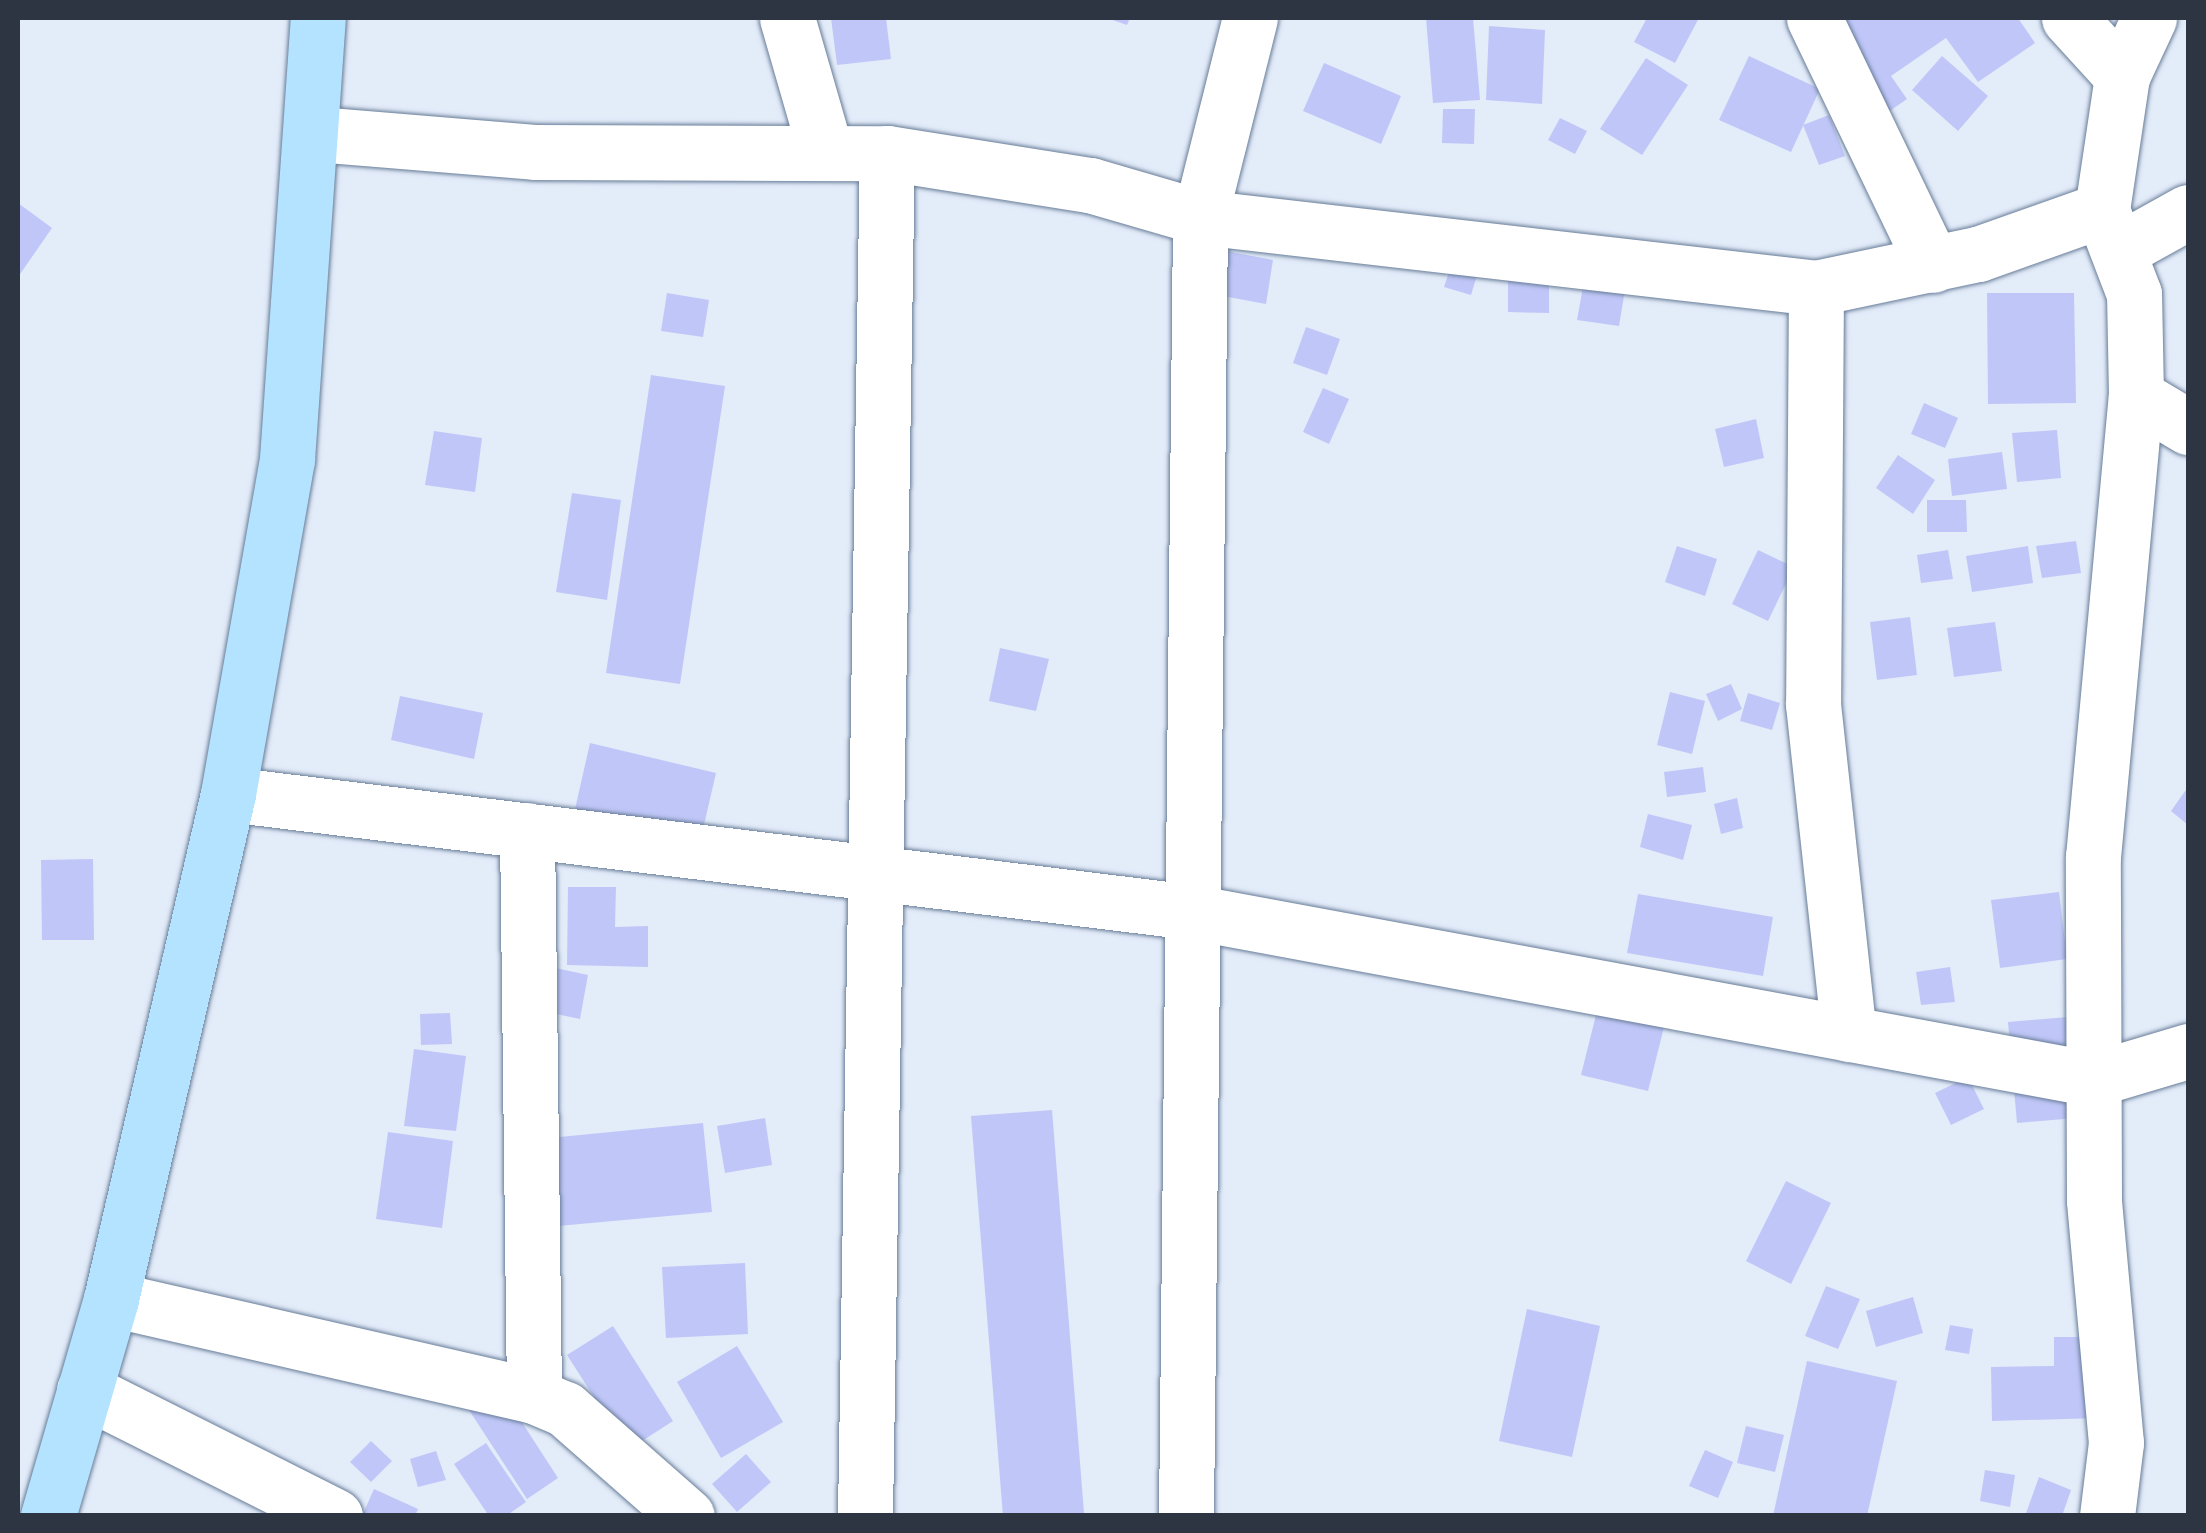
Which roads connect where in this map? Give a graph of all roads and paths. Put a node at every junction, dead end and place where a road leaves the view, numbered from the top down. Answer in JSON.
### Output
{"nodes":[{"id":1,"x":318,"y":18,"type":"edge"},
{"id":2,"x":787,"y":18,"type":"edge"},
{"id":3,"x":1250,"y":18,"type":"edge"},
{"id":4,"x":1814,"y":18,"type":"edge"},
{"id":5,"x":2069,"y":18,"type":"edge"},
{"id":6,"x":2149,"y":18,"type":"edge"},
{"id":7,"x":2122,"y":76,"type":"junction"},
{"id":8,"x":316,"y":134,"type":"junction"},
{"id":9,"x":825,"y":150,"type":"junction"},
{"id":10,"x":887,"y":153,"type":"junction"},
{"id":11,"x":2188,"y":212,"type":"edge"},
{"id":12,"x":1200,"y":217,"type":"junction"},
{"id":13,"x":2113,"y":229,"type":"junction"},
{"id":14,"x":1933,"y":265,"type":"junction"},
{"id":15,"x":1816,"y":288,"type":"junction"},
{"id":16,"x":2136,"y":396,"type":"junction"},
{"id":17,"x":2188,"y":428,"type":"edge"},
{"id":18,"x":228,"y":794,"type":"junction"},
{"id":19,"x":527,"y":830,"type":"junction"},
{"id":20,"x":876,"y":874,"type":"junction"},
{"id":21,"x":1192,"y":912,"type":"junction"},
{"id":22,"x":1849,"y":1034,"type":"junction"},
{"id":23,"x":2188,"y":1050,"type":"edge"},
{"id":24,"x":2094,"y":1078,"type":"junction"},
{"id":25,"x":110,"y":1299,"type":"junction"},
{"id":26,"x":84,"y":1390,"type":"junction"},
{"id":27,"x":534,"y":1396,"type":"junction"},
{"id":28,"x":48,"y":1516,"type":"edge"},
{"id":29,"x":336,"y":1516,"type":"edge"},
{"id":30,"x":687,"y":1516,"type":"edge"},
{"id":31,"x":865,"y":1516,"type":"edge"},
{"id":32,"x":1186,"y":1516,"type":"edge"},
{"id":33,"x":2108,"y":1516,"type":"edge"}],
"edges":[{"from":1,"to":8,"type":"highway"},
{"from":2,"to":9,"type":"street"},
{"from":3,"to":12,"type":"street"},
{"from":4,"to":14,"type":"street"},
{"from":5,"to":7,"type":"street"},
{"from":6,"to":7,"type":"street"},
{"from":7,"to":13,"type":"street"},
{"from":8,"to":9,"type":"street"},
{"from":8,"to":18,"type":"highway"},
{"from":9,"to":10,"type":"street"},
{"from":10,"to":12,"type":"street"},
{"from":10,"to":20,"type":"street"},
{"from":11,"to":13,"type":"street"},
{"from":12,"to":15,"type":"street"},
{"from":12,"to":21,"type":"street"},
{"from":13,"to":14,"type":"street"},
{"from":13,"to":16,"type":"street"},
{"from":14,"to":15,"type":"street"},
{"from":15,"to":22,"type":"street"},
{"from":16,"to":17,"type":"street"},
{"from":16,"to":24,"type":"street"},
{"from":18,"to":19,"type":"street"},
{"from":18,"to":25,"type":"highway"},
{"from":19,"to":20,"type":"street"},
{"from":19,"to":27,"type":"street"},
{"from":20,"to":21,"type":"street"},
{"from":20,"to":31,"type":"street"},
{"from":21,"to":22,"type":"street"},
{"from":21,"to":32,"type":"street"},
{"from":22,"to":24,"type":"street"},
{"from":23,"to":24,"type":"street"},
{"from":24,"to":33,"type":"street"},
{"from":25,"to":26,"type":"highway"},
{"from":25,"to":27,"type":"street"},
{"from":26,"to":28,"type":"highway"},
{"from":26,"to":29,"type":"street"},
{"from":27,"to":30,"type":"street"}]}
